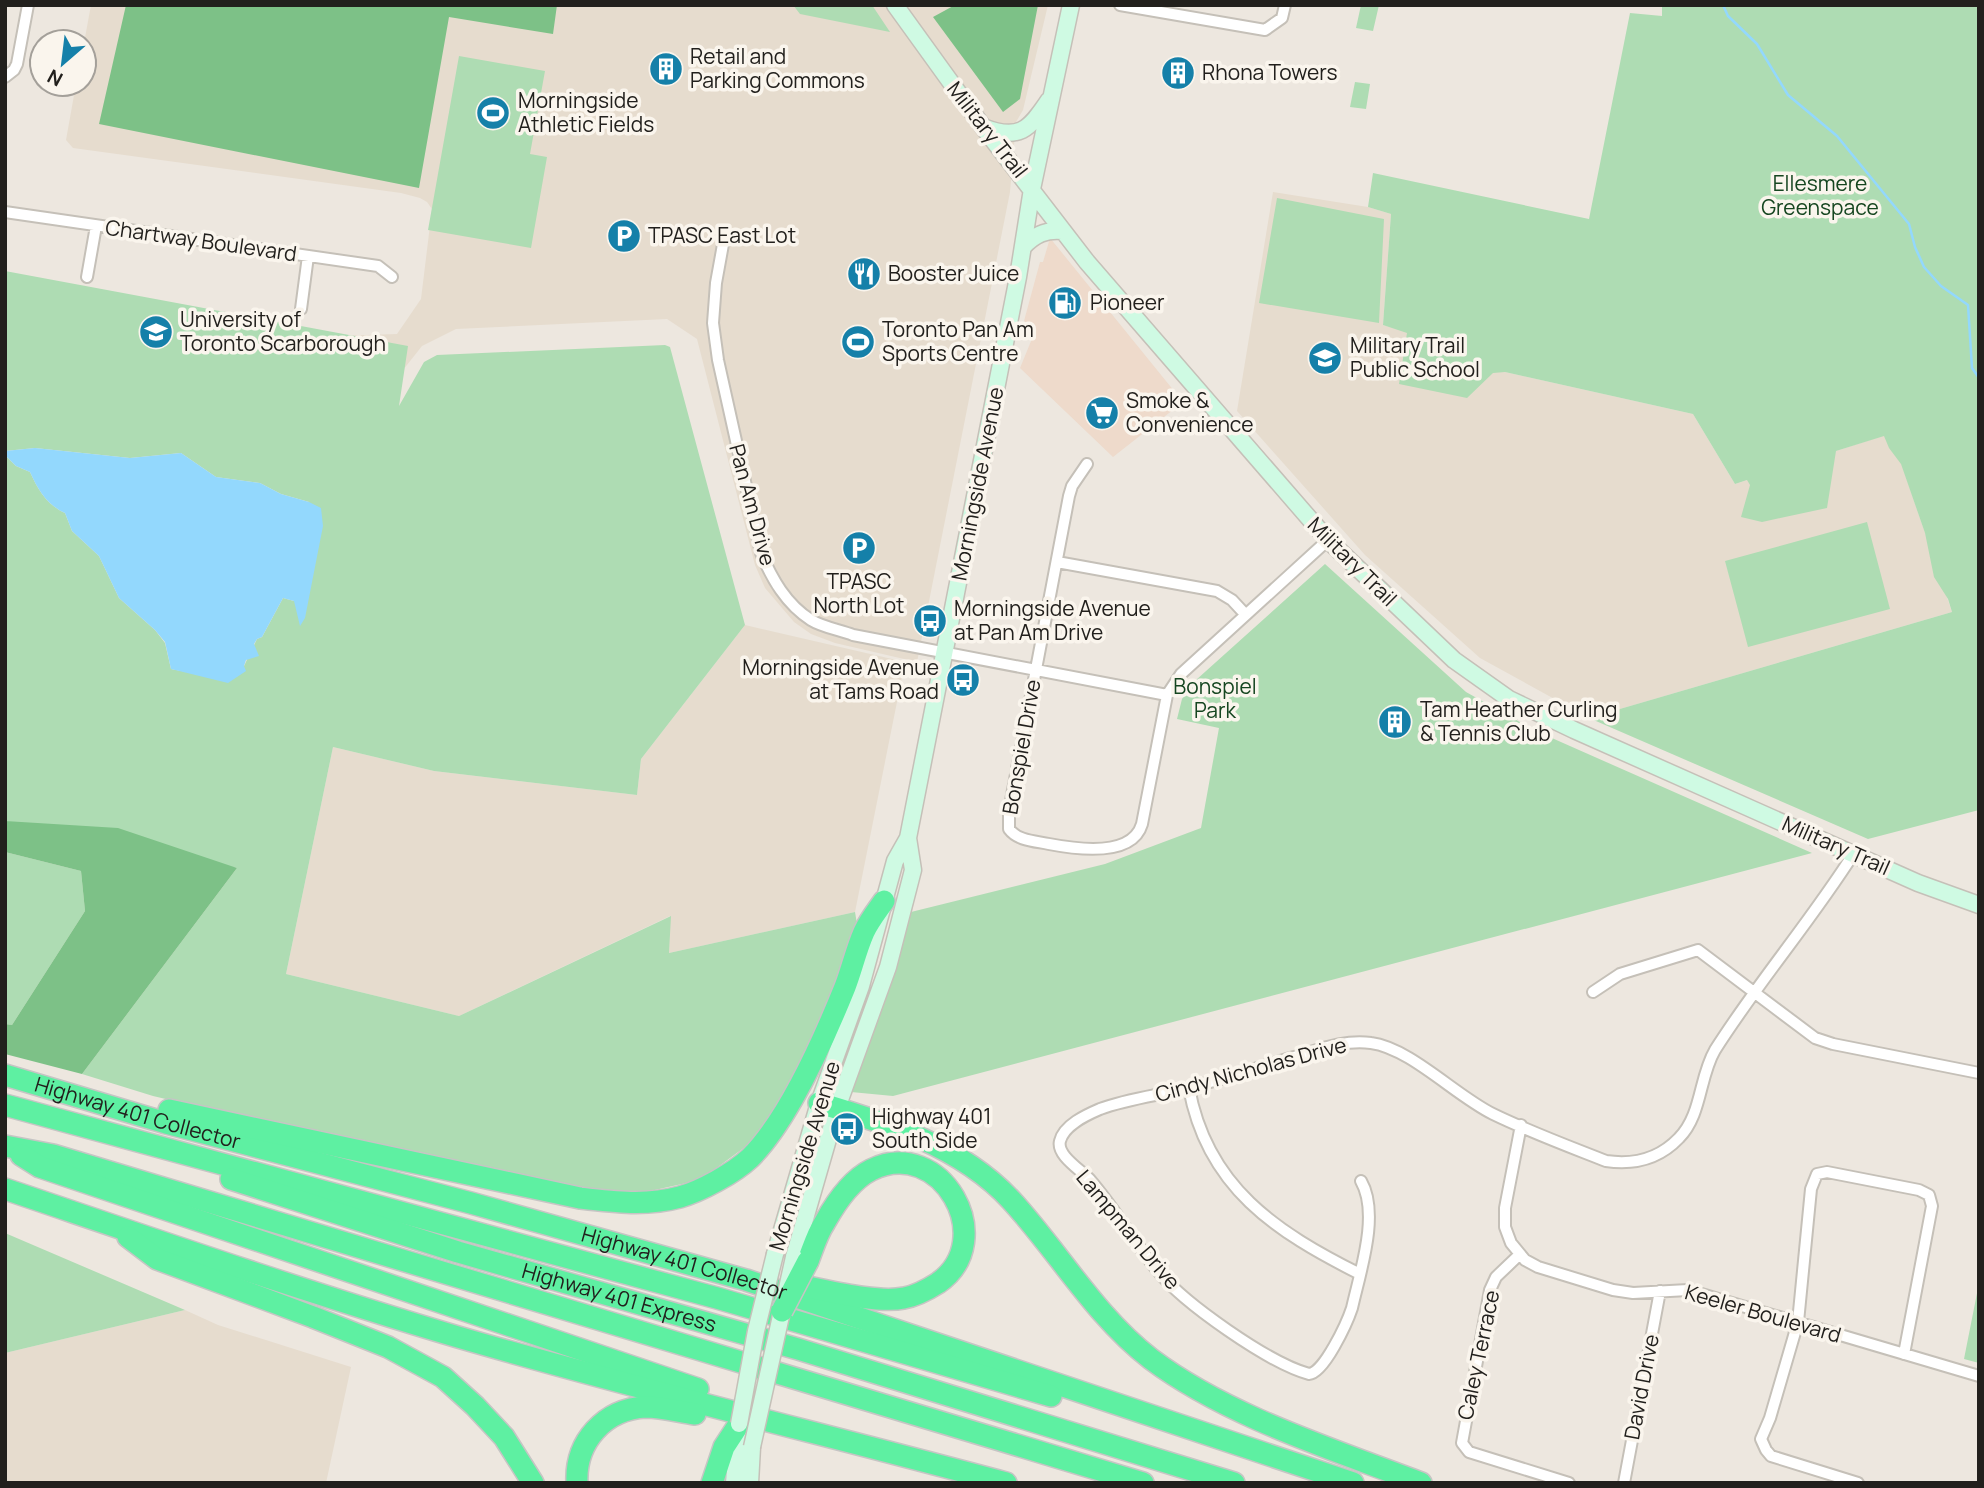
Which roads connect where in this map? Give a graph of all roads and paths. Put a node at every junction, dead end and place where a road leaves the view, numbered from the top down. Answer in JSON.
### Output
{"nodes":[{"id":1,"x":28,"y":5,"type":"edge"},
{"id":2,"x":895,"y":5,"type":"edge"},
{"id":3,"x":1071,"y":5,"type":"edge"},
{"id":4,"x":1120,"y":5,"type":"edge"},
{"id":5,"x":1285,"y":5,"type":"edge"},
{"id":6,"x":5,"y":77,"type":"edge"},
{"id":7,"x":1051,"y":96,"type":"junction"},
{"id":8,"x":984,"y":127,"type":"junction"},
{"id":9,"x":1032,"y":189,"type":"junction"},
{"id":10,"x":5,"y":212,"type":"edge"},
{"id":11,"x":96,"y":226,"type":"junction"},
{"id":12,"x":1063,"y":231,"type":"junction"},
{"id":13,"x":724,"y":239,"type":"dead end"},
{"id":14,"x":1023,"y":247,"type":"junction"},
{"id":15,"x":308,"y":256,"type":"junction"},
{"id":16,"x":87,"y":277,"type":"dead end"},
{"id":17,"x":392,"y":277,"type":"dead end"},
{"id":18,"x":301,"y":309,"type":"dead end"},
{"id":19,"x":1087,"y":464,"type":"dead end"},
{"id":20,"x":1328,"y":540,"type":"junction"},
{"id":21,"x":1057,"y":562,"type":"junction"},
{"id":22,"x":1245,"y":614,"type":"junction"},
{"id":23,"x":945,"y":651,"type":"junction"},
{"id":24,"x":1037,"y":669,"type":"junction"},
{"id":25,"x":1167,"y":695,"type":"junction"},
{"id":26,"x":908,"y":838,"type":"junction"},
{"id":27,"x":1854,"y":853,"type":"junction"},
{"id":28,"x":884,"y":901,"type":"junction"},
{"id":29,"x":1979,"y":905,"type":"edge"},
{"id":30,"x":1593,"y":992,"type":"dead end"},
{"id":31,"x":1756,"y":993,"type":"junction"},
{"id":32,"x":1979,"y":1073,"type":"edge"},
{"id":33,"x":5,"y":1076,"type":"edge"},
{"id":34,"x":1189,"y":1088,"type":"junction"},
{"id":35,"x":83,"y":1097,"type":"junction"},
{"id":36,"x":828,"y":1105,"type":"junction"},
{"id":37,"x":5,"y":1106,"type":"edge"},
{"id":38,"x":1521,"y":1125,"type":"junction"},
{"id":39,"x":1059,"y":1143,"type":"joint"},
{"id":40,"x":6,"y":1146,"type":"edge"},
{"id":41,"x":1361,"y":1181,"type":"dead end"},
{"id":42,"x":5,"y":1189,"type":"edge"},
{"id":43,"x":116,"y":1226,"type":"junction"},
{"id":44,"x":1519,"y":1255,"type":"junction"},
{"id":45,"x":801,"y":1259,"type":"junction"},
{"id":46,"x":1360,"y":1274,"type":"junction"},
{"id":47,"x":746,"y":1280,"type":"junction"},
{"id":48,"x":1660,"y":1291,"type":"junction"},
{"id":49,"x":782,"y":1311,"type":"joint"},
{"id":50,"x":1798,"y":1322,"type":"junction"},
{"id":51,"x":1903,"y":1353,"type":"junction"},
{"id":52,"x":1979,"y":1376,"type":"edge"},
{"id":53,"x":740,"y":1435,"type":"junction"},
{"id":54,"x":1281,"y":1460,"type":"junction"},
{"id":55,"x":533,"y":1483,"type":"edge"},
{"id":56,"x":576,"y":1483,"type":"edge"},
{"id":57,"x":712,"y":1483,"type":"edge"},
{"id":58,"x":734,"y":1483,"type":"edge"},
{"id":59,"x":750,"y":1483,"type":"edge"},
{"id":60,"x":1006,"y":1483,"type":"edge"},
{"id":61,"x":1143,"y":1483,"type":"edge"},
{"id":62,"x":1234,"y":1483,"type":"edge"},
{"id":63,"x":1353,"y":1483,"type":"edge"},
{"id":64,"x":1420,"y":1483,"type":"edge"},
{"id":65,"x":1569,"y":1483,"type":"edge"},
{"id":66,"x":1624,"y":1483,"type":"edge"},
{"id":67,"x":1858,"y":1483,"type":"edge"}],
"edges":[{"from":1,"to":6,"type":"street"},
{"from":2,"to":8,"type":"main road","name":"Military Trail"},
{"from":3,"to":7,"type":"main road","name":"Morningside Avenue"},
{"from":4,"to":5,"type":"street"},
{"from":7,"to":8,"type":"main road"},
{"from":7,"to":9,"type":"main road","name":"Morningside Avenue"},
{"from":8,"to":9,"type":"main road","name":"Military Trail"},
{"from":9,"to":12,"type":"main road","name":"Military Trail"},
{"from":9,"to":14,"type":"main road","name":"Morningside Avenue"},
{"from":10,"to":11,"type":"street","name":"Chartway Boulevard"},
{"from":11,"to":15,"type":"street","name":"Chartway Boulevard"},
{"from":11,"to":16,"type":"street"},
{"from":12,"to":14,"type":"main road"},
{"from":12,"to":20,"type":"main road","name":"Military Trail"},
{"from":13,"to":23,"type":"street","name":"Pan Am Drive"},
{"from":14,"to":23,"type":"main road","name":"Morningside Avenue"},
{"from":15,"to":17,"type":"street","name":"Chartway Boulevard"},
{"from":15,"to":18,"type":"street"},
{"from":19,"to":21,"type":"street","name":"Bonspiel Drive"},
{"from":20,"to":22,"type":"street","name":"Bonspiel Drive"},
{"from":20,"to":27,"type":"main road","name":"Military Trail"},
{"from":21,"to":22,"type":"street"},
{"from":21,"to":24,"type":"street","name":"Bonspiel Drive"},
{"from":22,"to":25,"type":"street","name":"Bonspiel Drive"},
{"from":23,"to":24,"type":"street","name":"Pan Am Drive"},
{"from":23,"to":26,"type":"main road","name":"Morningside Avenue"},
{"from":24,"to":25,"type":"street","name":"Pan Am Drive"},
{"from":24,"to":25,"type":"street","name":"Bonspiel Drive"},
{"from":26,"to":28,"type":"main road","name":"Morningside Avenue"},
{"from":26,"to":36,"type":"main road","name":"Morningside Avenue"},
{"from":27,"to":29,"type":"main road","name":"Military Trail"},
{"from":27,"to":31,"type":"street"},
{"from":28,"to":35,"type":"highway"},
{"from":28,"to":36,"type":"main road","name":"Morningside Avenue"},
{"from":30,"to":31,"type":"street"},
{"from":31,"to":32,"type":"street"},
{"from":31,"to":38,"type":"street"},
{"from":33,"to":35,"type":"highway","name":"Highway 401 Collector"},
{"from":34,"to":38,"type":"street","name":"Cindy Nicholas Drive"},
{"from":34,"to":39,"type":"street","name":"Cindy Nicholas Drive"},
{"from":34,"to":46,"type":"street"},
{"from":35,"to":47,"type":"highway","name":"Highway 401 Collector"},
{"from":36,"to":45,"type":"main road","name":"Morningside Avenue"},
{"from":36,"to":53,"type":"main road","name":"Morningside Avenue","bridge":true},
{"from":36,"to":64,"type":"highway"},
{"from":37,"to":54,"type":"highway"},
{"from":37,"to":62,"type":"highway","name":"Highway 401 Express"},
{"from":38,"to":44,"type":"street"},
{"from":39,"to":46,"type":"street","name":"Lampman Drive"},
{"from":40,"to":53,"type":"highway"},
{"from":40,"to":61,"type":"highway","name":"Highway 401 Express"},
{"from":41,"to":46,"type":"street","name":"Lampman Drive"},
{"from":42,"to":43,"type":"highway"},
{"from":43,"to":53,"type":"highway"},
{"from":43,"to":55,"type":"highway"},
{"from":44,"to":48,"type":"street","name":"Keeler Boulevard"},
{"from":44,"to":65,"type":"street","name":"Caley Terrace"},
{"from":45,"to":47,"type":"highway"},
{"from":45,"to":49,"type":"highway","bridge":true},
{"from":47,"to":54,"type":"highway","name":"Highway 401 Collector"},
{"from":48,"to":50,"type":"street","name":"Keeler Boulevard"},
{"from":48,"to":66,"type":"street","name":"David Drive"},
{"from":49,"to":53,"type":"main road","name":"Morningside Avenue","bridge":true},
{"from":50,"to":51,"type":"street","name":"Keeler Boulevard"},
{"from":50,"to":51,"type":"street"},
{"from":50,"to":67,"type":"street"},
{"from":51,"to":52,"type":"street","name":"Keeler Boulevard"},
{"from":53,"to":56,"type":"highway"},
{"from":53,"to":57,"type":"highway"},
{"from":53,"to":58,"type":"main road","name":"Morningside Avenue"},
{"from":53,"to":59,"type":"main road","name":"Morningside Avenue"},
{"from":53,"to":60,"type":"highway"},
{"from":54,"to":63,"type":"highway","name":"Highway 401 Collector"}]}
